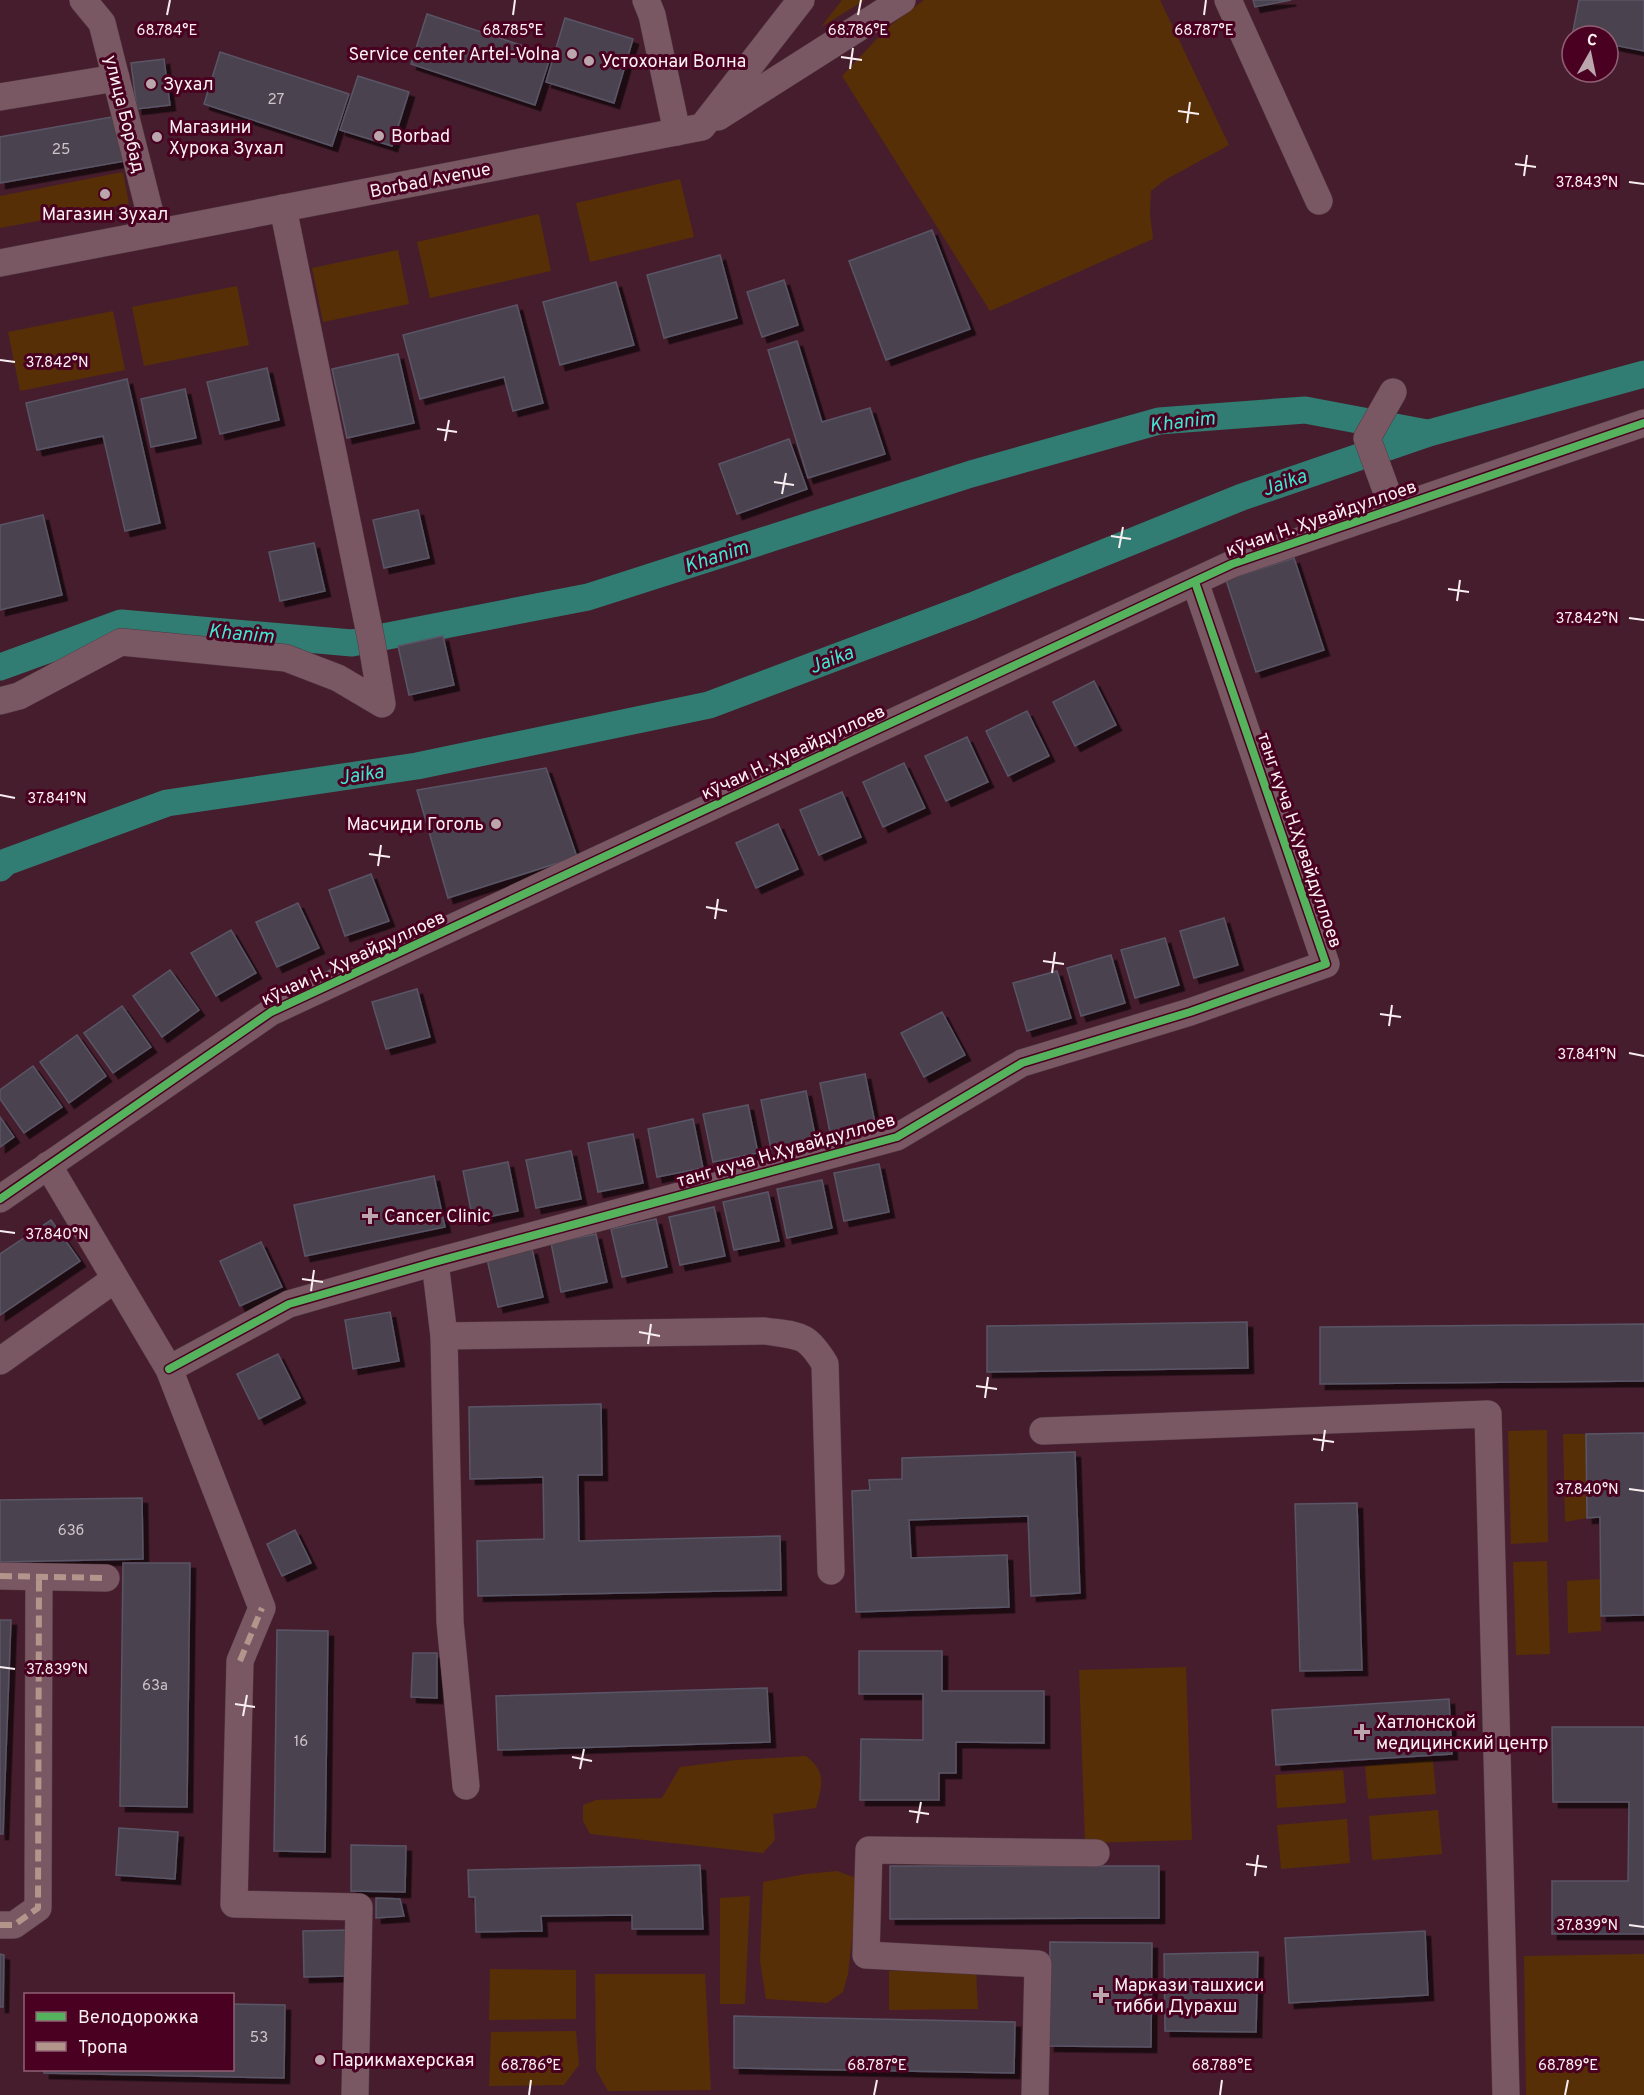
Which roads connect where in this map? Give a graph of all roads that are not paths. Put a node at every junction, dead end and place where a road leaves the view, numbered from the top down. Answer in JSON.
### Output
{"nodes":[{"id":1,"x":83,"y":0,"type":"edge"},
{"id":2,"x":646,"y":0,"type":"edge"},
{"id":3,"x":801,"y":0,"type":"edge"},
{"id":4,"x":902,"y":0,"type":"edge"},
{"id":5,"x":1228,"y":0,"type":"edge"},
{"id":6,"x":116,"y":78,"type":"junction"},
{"id":7,"x":0,"y":97,"type":"edge"},
{"id":8,"x":689,"y":129,"type":"junction"},
{"id":9,"x":1319,"y":201,"type":"dead end"},
{"id":10,"x":284,"y":208,"type":"junction"},
{"id":11,"x":155,"y":233,"type":"junction"},
{"id":12,"x":0,"y":263,"type":"edge"},
{"id":13,"x":1393,"y":392,"type":"dead end"},
{"id":14,"x":1644,"y":423,"type":"edge"},
{"id":15,"x":1393,"y":509,"type":"junction"},
{"id":16,"x":1195,"y":582,"type":"junction"},
{"id":17,"x":0,"y":701,"type":"edge"},
{"id":18,"x":48,"y":1166,"type":"junction"},
{"id":19,"x":0,"y":1199,"type":"edge"},
{"id":20,"x":435,"y":1262,"type":"junction"},
{"id":21,"x":115,"y":1279,"type":"junction"},
{"id":22,"x":444,"y":1336,"type":"junction"},
{"id":23,"x":0,"y":1361,"type":"edge"},
{"id":24,"x":169,"y":1369,"type":"junction"},
{"id":25,"x":1043,"y":1431,"type":"dead end"},
{"id":26,"x":831,"y":1571,"type":"dead end"},
{"id":27,"x":0,"y":1576,"type":"edge"},
{"id":28,"x":39,"y":1577,"type":"junction"},
{"id":29,"x":106,"y":1578,"type":"dead end"},
{"id":30,"x":466,"y":1786,"type":"dead end"},
{"id":31,"x":1096,"y":1853,"type":"dead end"},
{"id":32,"x":0,"y":1925,"type":"edge"},
{"id":33,"x":355,"y":2095,"type":"edge"},
{"id":34,"x":1035,"y":2095,"type":"edge"},
{"id":35,"x":1506,"y":2095,"type":"edge"}],
"edges":[{"from":1,"to":6,"type":"street","name":"улица Борбад"},
{"from":2,"to":8,"type":"street"},
{"from":3,"to":8,"type":"street"},
{"from":4,"to":8,"type":"street"},
{"from":5,"to":9,"type":"street"},
{"from":6,"to":7,"type":"street"},
{"from":6,"to":11,"type":"street","name":"улица Борбад"},
{"from":8,"to":10,"type":"street","name":"Borbad Avenue"},
{"from":10,"to":11,"type":"street","name":"Borbad Avenue"},
{"from":10,"to":17,"type":"street"},
{"from":11,"to":12,"type":"street","name":"Borbad Avenue"},
{"from":13,"to":15,"type":"street"},
{"from":14,"to":15,"type":"street","name":"кӯчаи Н. Ҳувайдуллоев"},
{"from":15,"to":16,"type":"street","name":"кӯчаи Н. Ҳувайдуллоев"},
{"from":16,"to":18,"type":"street","name":"кӯчаи Н. Ҳувайдуллоев"},
{"from":16,"to":20,"type":"street","name":"танг куча Н.Ҳувайдуллоев"},
{"from":18,"to":19,"type":"street","name":"кӯчаи Н. Ҳувайдуллоев"},
{"from":18,"to":21,"type":"street"},
{"from":20,"to":22,"type":"street"},
{"from":20,"to":24,"type":"street","name":"танг куча Н.Ҳувайдуллоев"},
{"from":21,"to":23,"type":"street"},
{"from":21,"to":24,"type":"street"},
{"from":22,"to":26,"type":"street"},
{"from":22,"to":30,"type":"street"},
{"from":24,"to":33,"type":"street"},
{"from":25,"to":35,"type":"street"},
{"from":27,"to":28,"type":"street"},
{"from":28,"to":29,"type":"street"},
{"from":28,"to":32,"type":"street"},
{"from":31,"to":34,"type":"street"}]}
